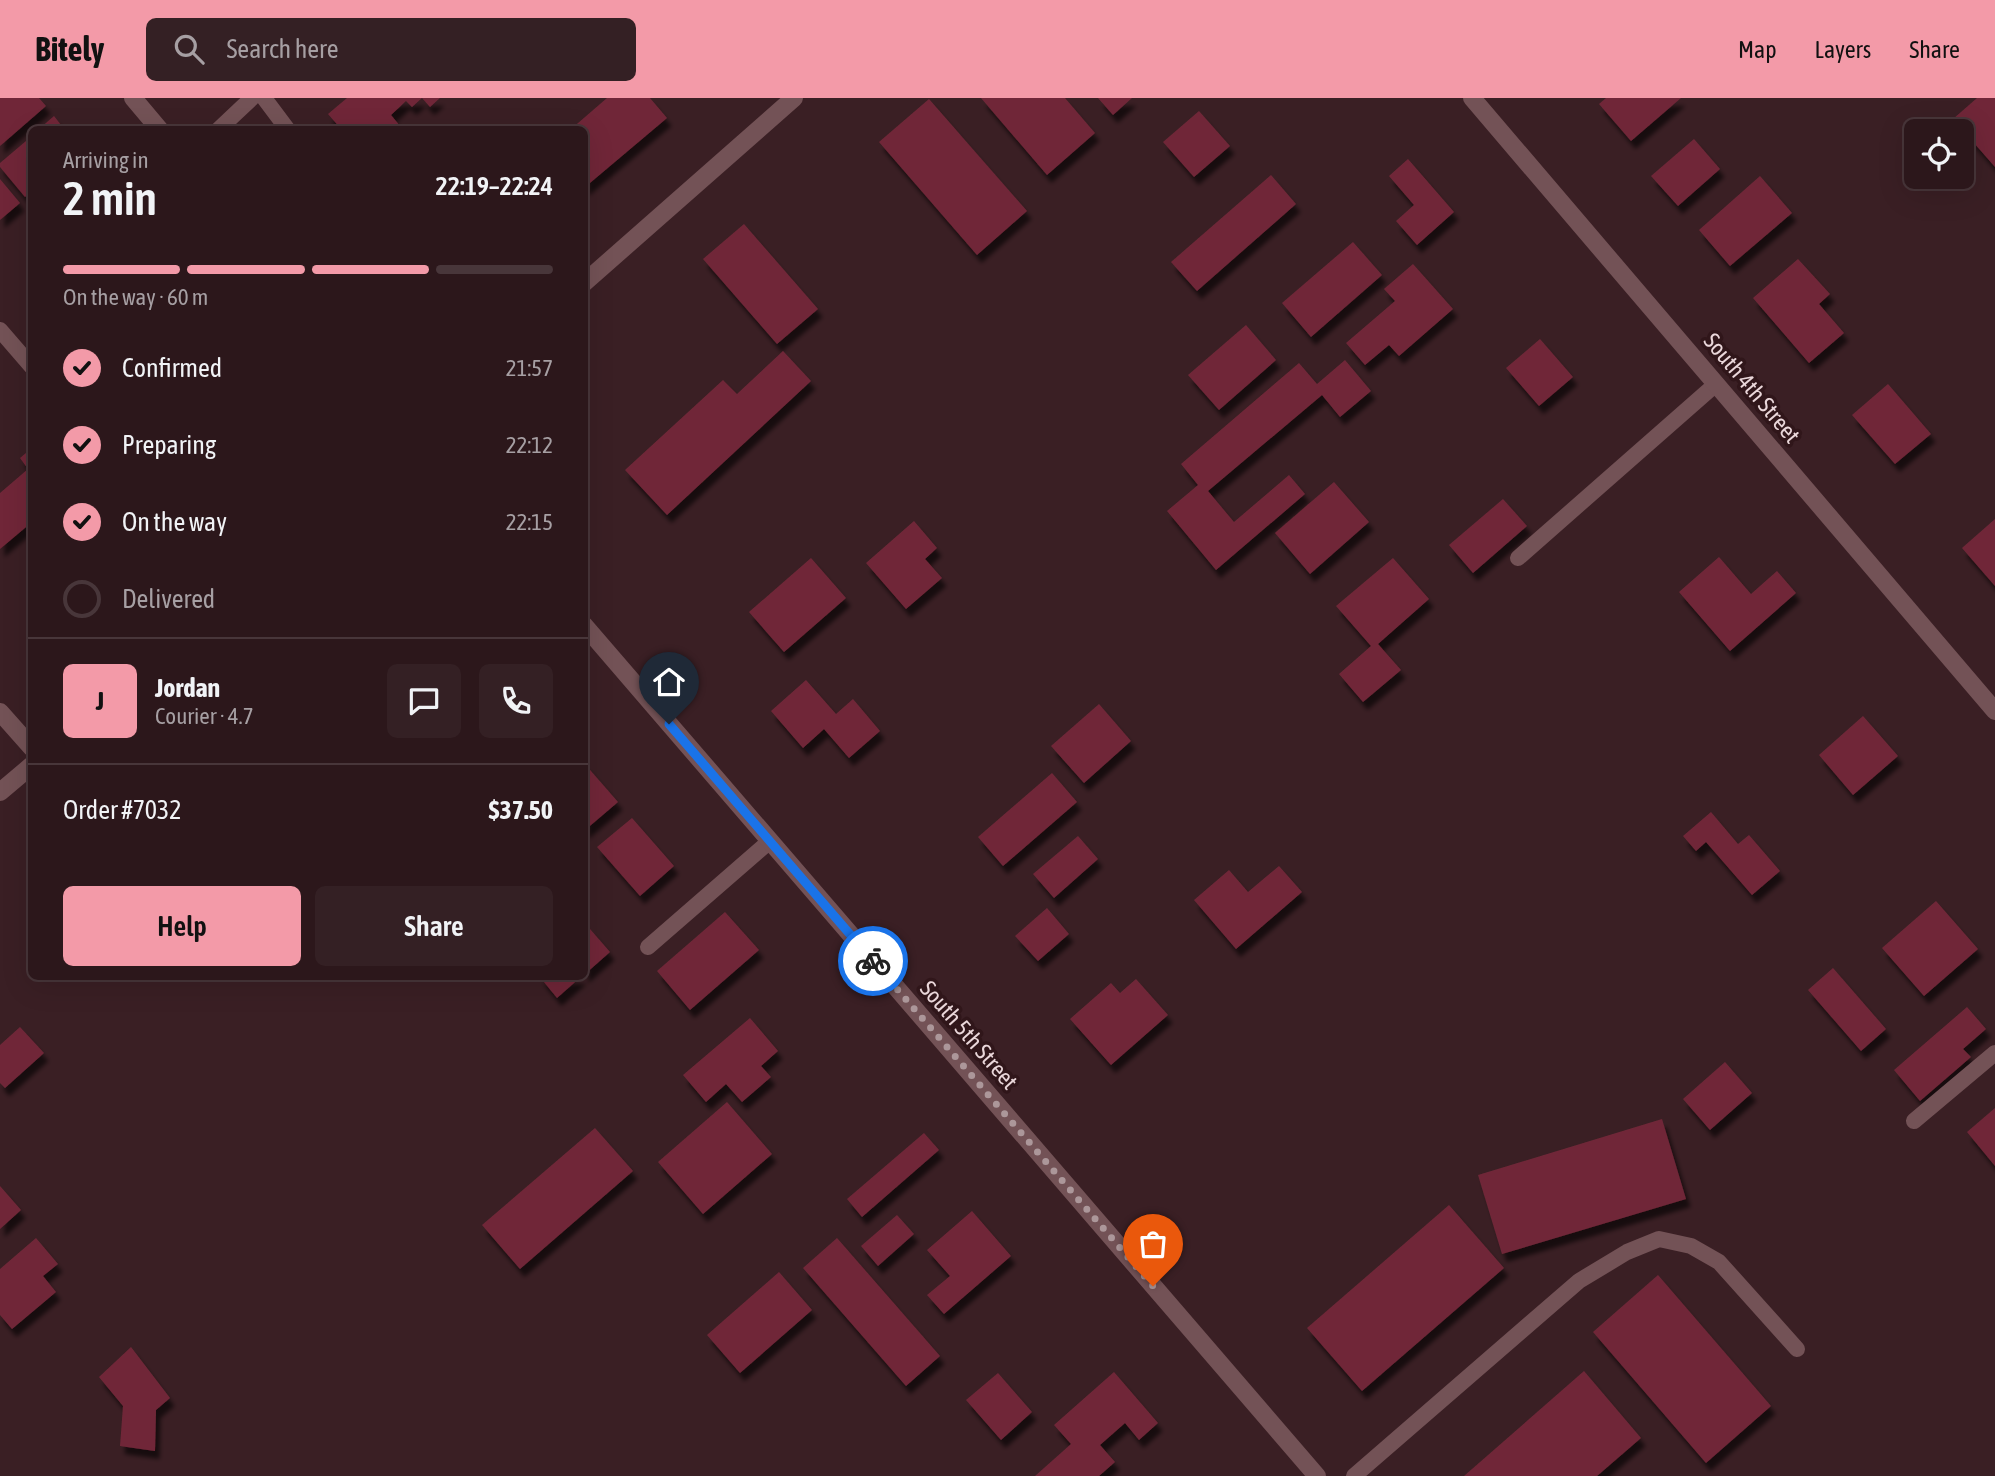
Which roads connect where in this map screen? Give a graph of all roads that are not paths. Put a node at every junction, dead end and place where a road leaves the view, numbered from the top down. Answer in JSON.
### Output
{"nodes":[{"id":1,"x":133,"y":98,"type":"edge"},
{"id":2,"x":252,"y":98,"type":"edge"},
{"id":3,"x":264,"y":98,"type":"edge"},
{"id":4,"x":794,"y":98,"type":"edge"},
{"id":5,"x":1472,"y":98,"type":"edge"},
{"id":6,"x":157,"y":126,"type":"edge"},
{"id":7,"x":222,"y":126,"type":"edge"},
{"id":8,"x":285,"y":126,"type":"edge"},
{"id":9,"x":588,"y":279,"type":"edge"},
{"id":10,"x":0,"y":330,"type":"edge"},
{"id":11,"x":28,"y":363,"type":"edge"},
{"id":12,"x":1716,"y":384,"type":"junction"},
{"id":13,"x":1518,"y":558,"type":"dead end"},
{"id":14,"x":588,"y":630,"type":"edge"},
{"id":15,"x":1995,"y":711,"type":"edge"},
{"id":16,"x":0,"y":712,"type":"edge"},
{"id":17,"x":28,"y":744,"type":"edge"},
{"id":18,"x":28,"y":768,"type":"edge"},
{"id":19,"x":0,"y":792,"type":"edge"},
{"id":20,"x":770,"y":841,"type":"junction"},
{"id":21,"x":648,"y":947,"type":"dead end"},
{"id":22,"x":1995,"y":1053,"type":"edge"},
{"id":23,"x":1914,"y":1121,"type":"dead end"},
{"id":24,"x":1797,"y":1349,"type":"dead end"},
{"id":25,"x":1317,"y":1476,"type":"edge"},
{"id":26,"x":1354,"y":1476,"type":"edge"}],
"edges":[{"from":1,"to":6,"type":"street"},
{"from":2,"to":7,"type":"lane"},
{"from":3,"to":8,"type":"lane"},
{"from":4,"to":9,"type":"street"},
{"from":5,"to":12,"type":"street","name":"South 4th Street"},
{"from":10,"to":11,"type":"lane"},
{"from":12,"to":13,"type":"lane"},
{"from":12,"to":15,"type":"street","name":"South 4th Street"},
{"from":14,"to":20,"type":"street","name":"South 5th Street"},
{"from":16,"to":17,"type":"street"},
{"from":18,"to":19,"type":"street"},
{"from":20,"to":21,"type":"lane"},
{"from":20,"to":25,"type":"street","name":"South 5th Street"},
{"from":22,"to":23,"type":"lane"},
{"from":24,"to":26,"type":"lane"}]}
